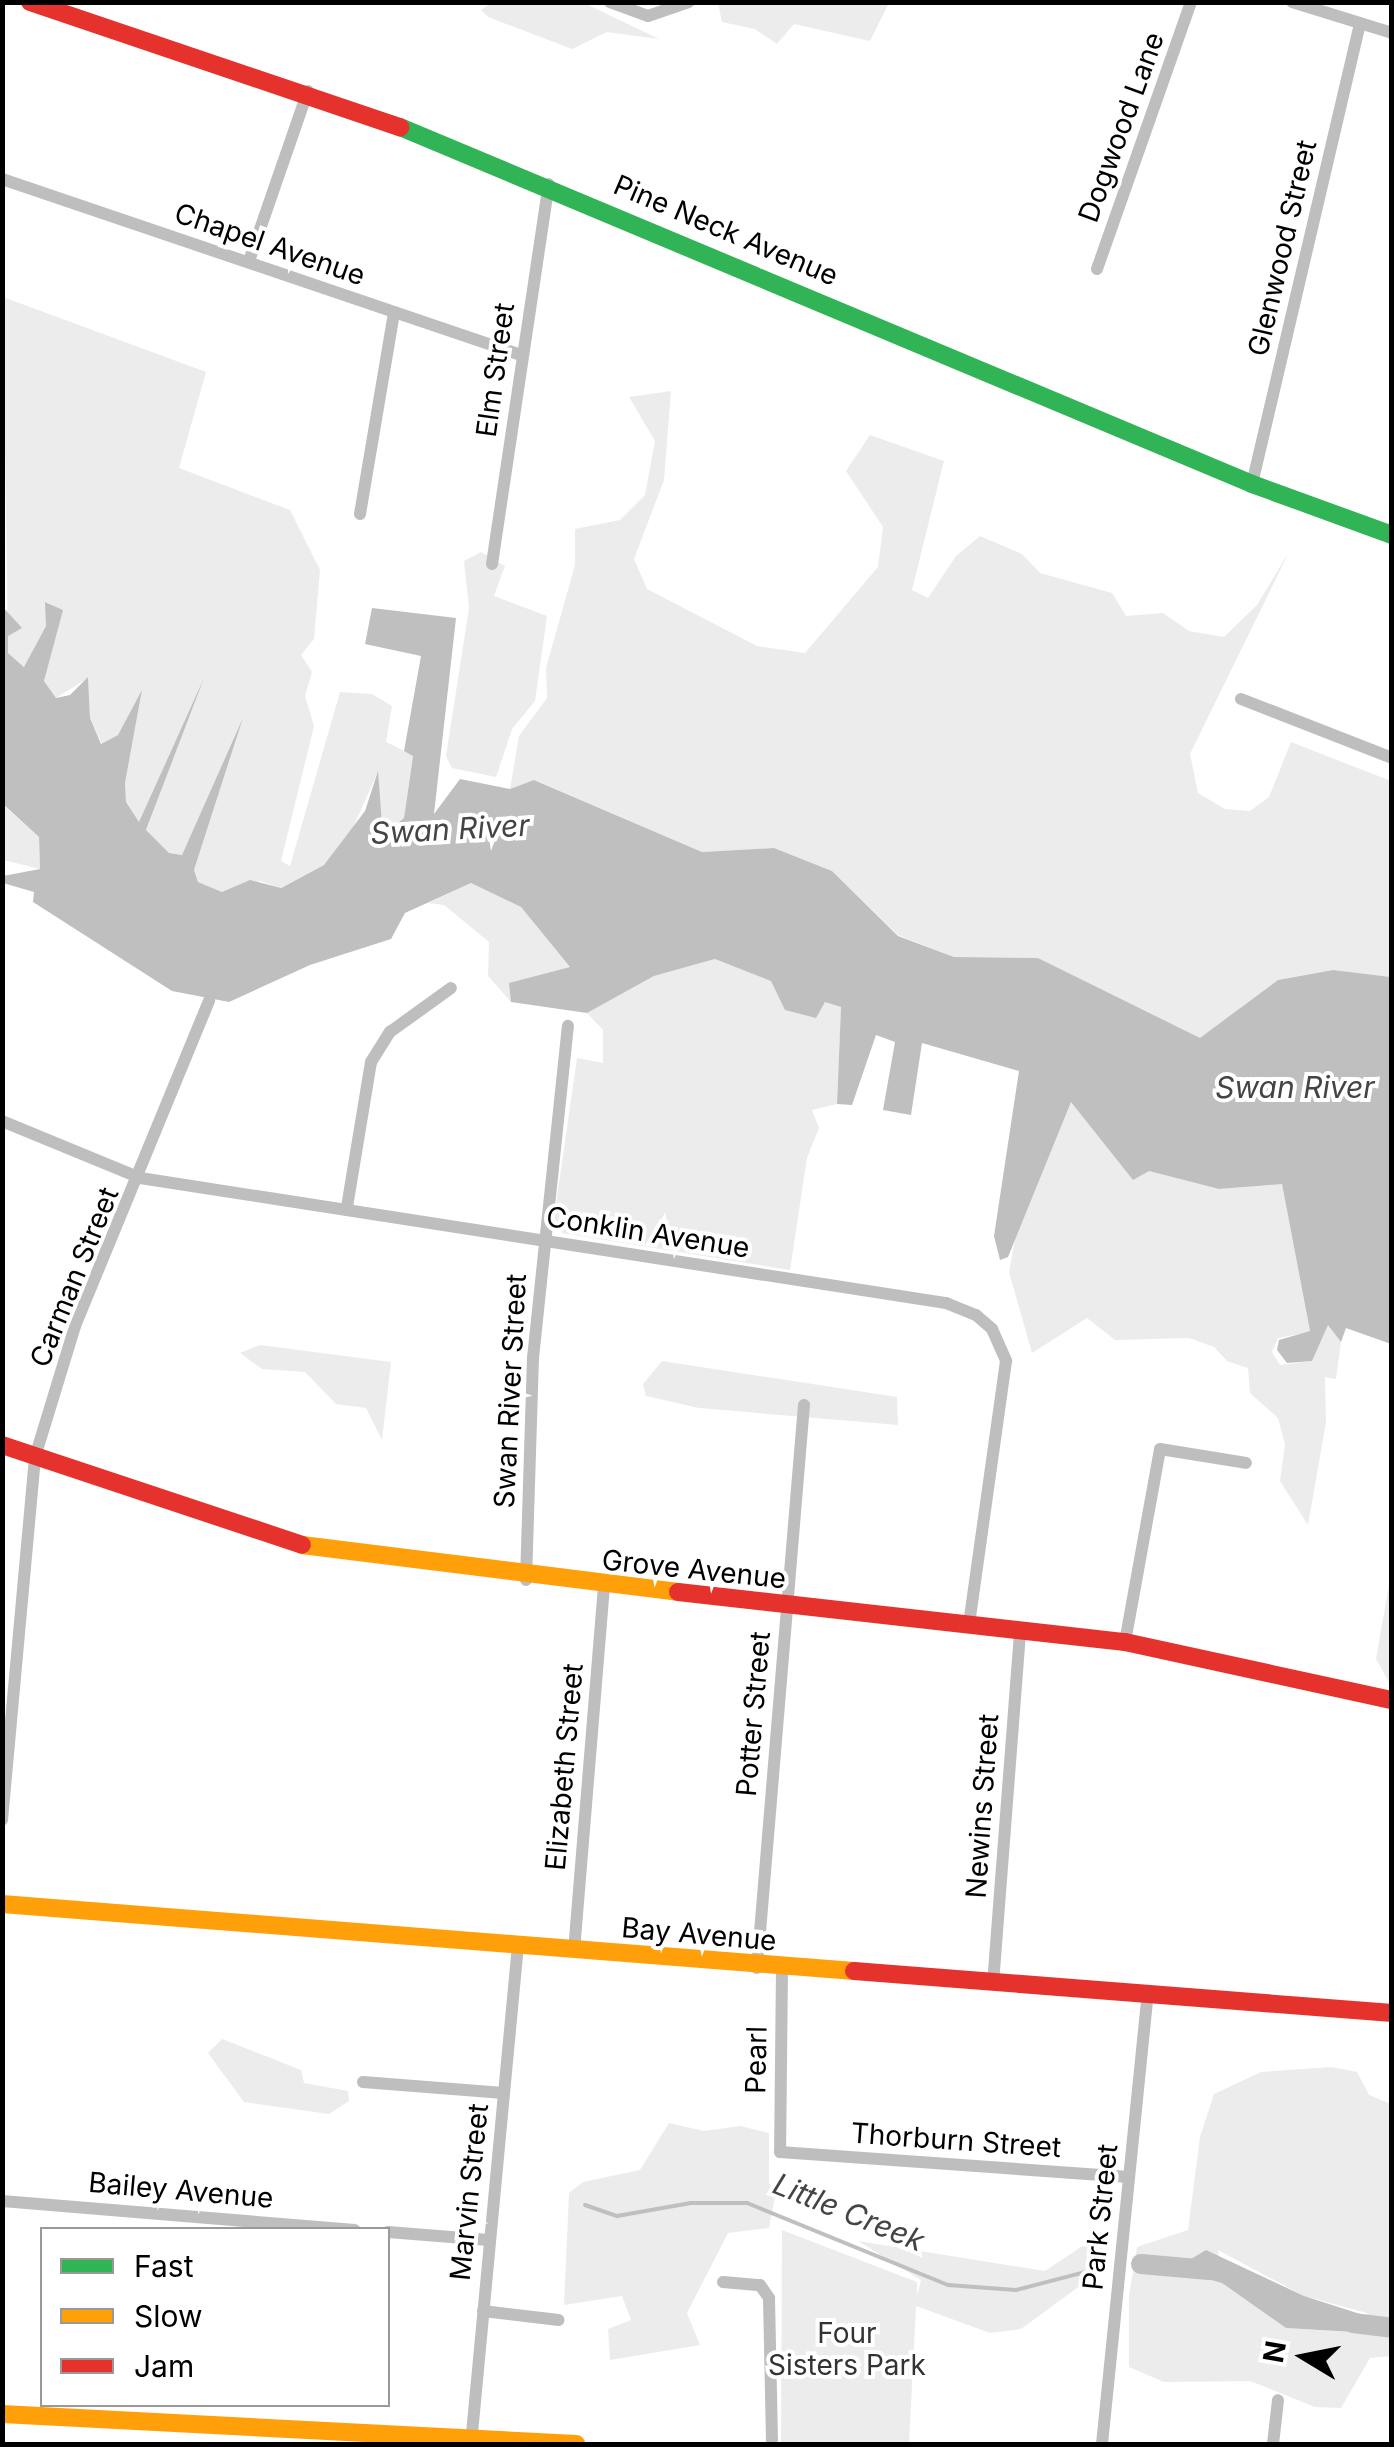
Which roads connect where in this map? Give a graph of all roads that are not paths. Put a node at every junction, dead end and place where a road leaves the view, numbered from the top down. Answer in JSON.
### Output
{"nodes":[{"id":1,"x":30,"y":2,"type":"edge"},
{"id":2,"x":610,"y":2,"type":"edge"},
{"id":3,"x":688,"y":2,"type":"edge"},
{"id":4,"x":1192,"y":2,"type":"edge"},
{"id":5,"x":1292,"y":2,"type":"edge"},
{"id":6,"x":1360,"y":23,"type":"junction"},
{"id":7,"x":1392,"y":32,"type":"edge"},
{"id":8,"x":308,"y":91,"type":"junction"},
{"id":9,"x":2,"y":179,"type":"edge"},
{"id":10,"x":549,"y":184,"type":"junction"},
{"id":11,"x":248,"y":261,"type":"junction"},
{"id":12,"x":1097,"y":269,"type":"dead end"},
{"id":13,"x":394,"y":314,"type":"junction"},
{"id":14,"x":521,"y":355,"type":"junction"},
{"id":15,"x":1252,"y":484,"type":"junction"},
{"id":16,"x":360,"y":514,"type":"dead end"},
{"id":17,"x":1392,"y":536,"type":"edge"},
{"id":18,"x":492,"y":564,"type":"dead end"},
{"id":19,"x":1242,"y":700,"type":"dead end"},
{"id":20,"x":1392,"y":758,"type":"edge"},
{"id":21,"x":452,"y":988,"type":"dead end"},
{"id":22,"x":209,"y":1000,"type":"dead end"},
{"id":23,"x":568,"y":1026,"type":"dead end"},
{"id":24,"x":2,"y":1122,"type":"edge"},
{"id":25,"x":140,"y":1178,"type":"junction"},
{"id":26,"x":347,"y":1207,"type":"junction"},
{"id":27,"x":544,"y":1242,"type":"junction"},
{"id":28,"x":804,"y":1405,"type":"dead end"},
{"id":29,"x":2,"y":1445,"type":"edge"},
{"id":30,"x":36,"y":1456,"type":"junction"},
{"id":31,"x":1246,"y":1463,"type":"dead end"},
{"id":32,"x":526,"y":1580,"type":"junction"},
{"id":33,"x":604,"y":1588,"type":"junction"},
{"id":34,"x":787,"y":1606,"type":"junction"},
{"id":35,"x":970,"y":1624,"type":"junction"},
{"id":36,"x":1020,"y":1631,"type":"junction"},
{"id":37,"x":1125,"y":1642,"type":"junction"},
{"id":38,"x":1392,"y":1700,"type":"edge"},
{"id":39,"x":2,"y":1820,"type":"edge"},
{"id":40,"x":2,"y":1904,"type":"edge"},
{"id":41,"x":518,"y":1944,"type":"junction"},
{"id":42,"x":574,"y":1951,"type":"junction"},
{"id":43,"x":757,"y":1968,"type":"junction"},
{"id":44,"x":782,"y":1968,"type":"junction"},
{"id":45,"x":993,"y":1984,"type":"junction"},
{"id":46,"x":1148,"y":1994,"type":"junction"},
{"id":47,"x":1392,"y":2013,"type":"edge"},
{"id":48,"x":363,"y":2082,"type":"dead end"},
{"id":49,"x":504,"y":2093,"type":"junction"},
{"id":50,"x":780,"y":2152,"type":"joint"},
{"id":51,"x":1129,"y":2178,"type":"junction"},
{"id":52,"x":2,"y":2200,"type":"edge"},
{"id":53,"x":320,"y":2227,"type":"edge"},
{"id":54,"x":390,"y":2232,"type":"edge"},
{"id":55,"x":489,"y":2240,"type":"junction"},
{"id":56,"x":723,"y":2282,"type":"dead end"},
{"id":57,"x":483,"y":2311,"type":"junction"},
{"id":58,"x":558,"y":2320,"type":"dead end"},
{"id":59,"x":1278,"y":2400,"type":"dead end"},
{"id":60,"x":2,"y":2414,"type":"edge"},
{"id":61,"x":317,"y":2436,"type":"edge"},
{"id":62,"x":471,"y":2441,"type":"edge"},
{"id":63,"x":576,"y":2444,"type":"edge"},
{"id":64,"x":772,"y":2444,"type":"edge"},
{"id":65,"x":1102,"y":2444,"type":"edge"},
{"id":66,"x":1273,"y":2444,"type":"edge"}],
"edges":[{"from":1,"to":8,"type":"street","name":"Pine Neck Avenue"},
{"from":2,"to":3,"type":"street"},
{"from":4,"to":12,"type":"street","name":"Dogwood Lane"},
{"from":5,"to":6,"type":"street"},
{"from":6,"to":7,"type":"street"},
{"from":6,"to":15,"type":"street","name":"Glenwood Street"},
{"from":8,"to":10,"type":"street","name":"Pine Neck Avenue"},
{"from":8,"to":11,"type":"street"},
{"from":9,"to":11,"type":"street","name":"Chapel Avenue"},
{"from":10,"to":14,"type":"street","name":"Elm Street"},
{"from":10,"to":15,"type":"street","name":"Pine Neck Avenue"},
{"from":11,"to":13,"type":"street","name":"Chapel Avenue"},
{"from":13,"to":14,"type":"street","name":"Chapel Avenue"},
{"from":13,"to":16,"type":"street"},
{"from":14,"to":18,"type":"street","name":"Elm Street"},
{"from":15,"to":17,"type":"street","name":"Pine Neck Avenue"},
{"from":19,"to":20,"type":"street"},
{"from":21,"to":26,"type":"street"},
{"from":22,"to":25,"type":"street","name":"Carman Street"},
{"from":23,"to":27,"type":"street","name":"Swan River Street"},
{"from":24,"to":25,"type":"street","name":"Conklin Avenue"},
{"from":25,"to":26,"type":"street","name":"Conklin Avenue"},
{"from":25,"to":30,"type":"street","name":"Carman Street"},
{"from":26,"to":27,"type":"street","name":"Conklin Avenue"},
{"from":27,"to":32,"type":"street","name":"Swan River Street"},
{"from":27,"to":35,"type":"street","name":"Conklin Avenue"},
{"from":28,"to":34,"type":"street","name":"Potter Street"},
{"from":29,"to":30,"type":"street","name":"Grove Avenue"},
{"from":30,"to":32,"type":"street","name":"Grove Avenue"},
{"from":30,"to":39,"type":"street","name":"Carman Street"},
{"from":31,"to":37,"type":"street"},
{"from":32,"to":33,"type":"street","name":"Grove Avenue"},
{"from":33,"to":34,"type":"street","name":"Grove Avenue"},
{"from":33,"to":42,"type":"street","name":"Elizabeth Street"},
{"from":34,"to":35,"type":"street","name":"Grove Avenue"},
{"from":34,"to":43,"type":"street","name":"Potter Street"},
{"from":35,"to":36,"type":"street","name":"Grove Avenue"},
{"from":36,"to":37,"type":"street","name":"Grove Avenue"},
{"from":36,"to":45,"type":"street","name":"Newins Street"},
{"from":37,"to":38,"type":"street","name":"Grove Avenue"},
{"from":40,"to":41,"type":"street","name":"Bay Avenue"},
{"from":41,"to":42,"type":"street","name":"Bay Avenue"},
{"from":41,"to":49,"type":"street","name":"Marvin Street"},
{"from":42,"to":43,"type":"street","name":"Bay Avenue"},
{"from":43,"to":44,"type":"street","name":"Bay Avenue"},
{"from":44,"to":45,"type":"street","name":"Bay Avenue"},
{"from":44,"to":50,"type":"street","name":"Pearl"},
{"from":45,"to":46,"type":"street","name":"Bay Avenue"},
{"from":46,"to":47,"type":"street","name":"Bay Avenue"},
{"from":46,"to":51,"type":"street","name":"Park Street"},
{"from":48,"to":49,"type":"street"},
{"from":49,"to":55,"type":"street","name":"Marvin Street"},
{"from":50,"to":51,"type":"street","name":"Thorburn Street"},
{"from":51,"to":65,"type":"street","name":"Park Street"},
{"from":52,"to":53,"type":"street","name":"Bailey Avenue"},
{"from":54,"to":55,"type":"street"},
{"from":55,"to":57,"type":"street","name":"Marvin Street"},
{"from":56,"to":64,"type":"street"},
{"from":57,"to":58,"type":"street"},
{"from":57,"to":62,"type":"street","name":"Marvin Street"},
{"from":59,"to":66,"type":"street"},
{"from":60,"to":61,"type":"street"},
{"from":61,"to":62,"type":"street"},
{"from":62,"to":63,"type":"street"}]}
